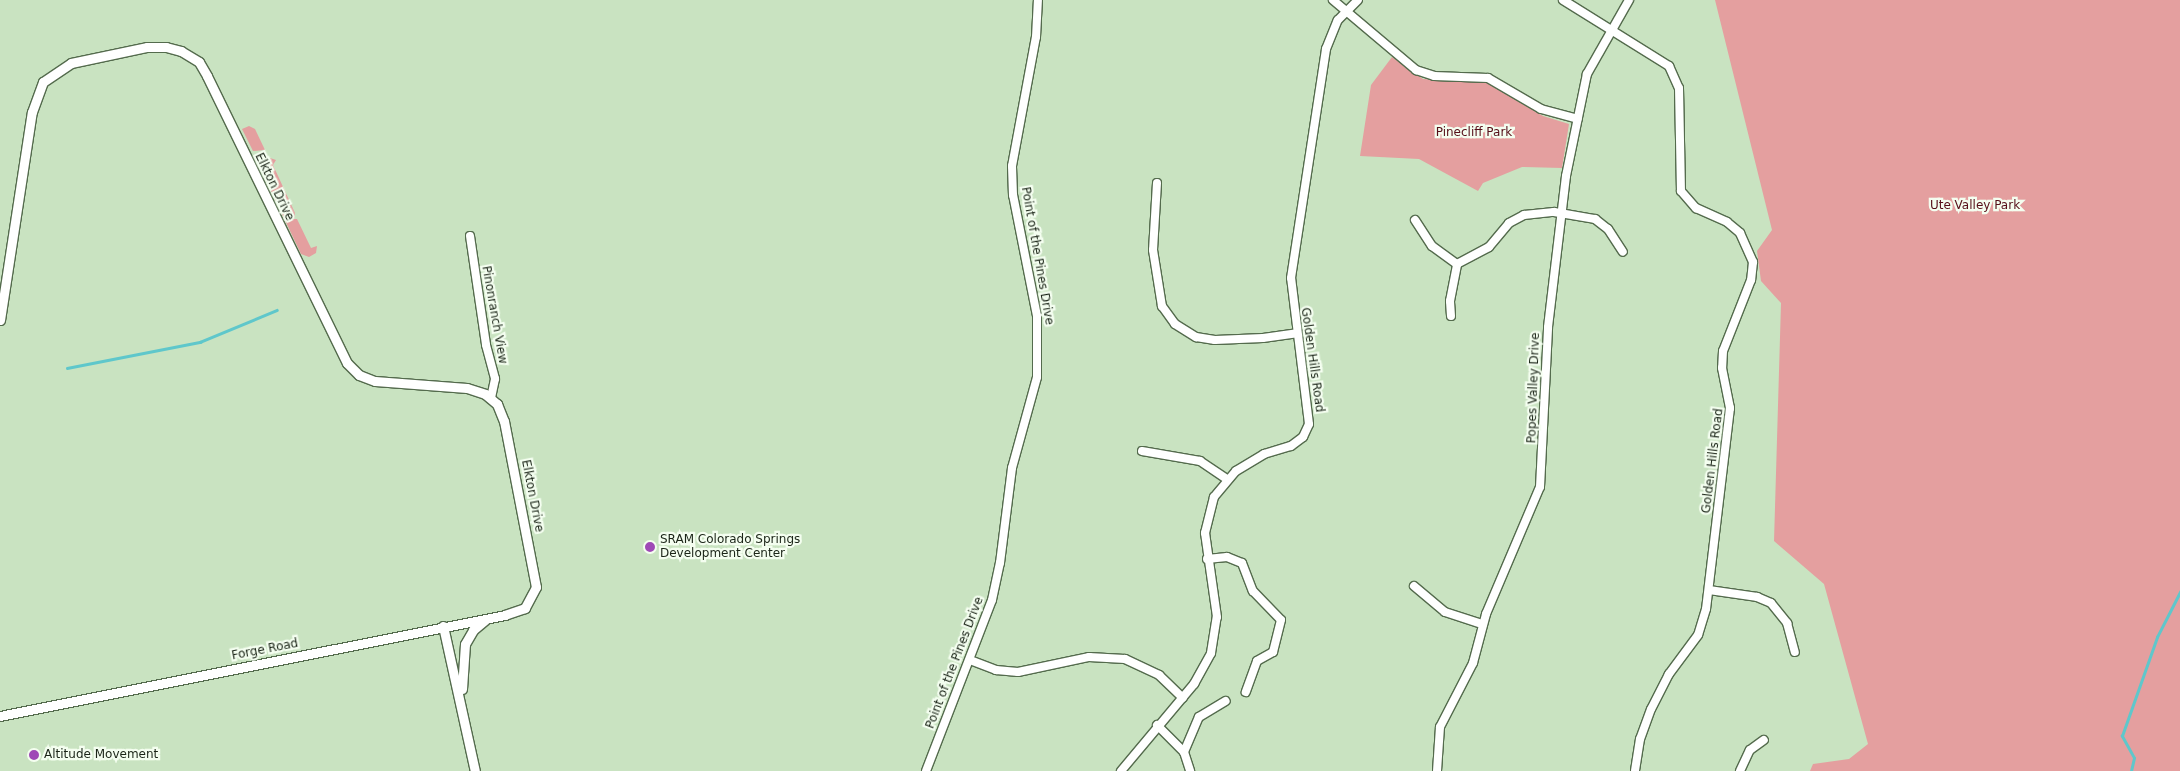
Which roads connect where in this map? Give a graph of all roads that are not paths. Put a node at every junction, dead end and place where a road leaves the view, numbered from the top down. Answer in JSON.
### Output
{"nodes":[{"id":1,"x":1038,"y":0,"type":"edge"},
{"id":2,"x":1333,"y":0,"type":"edge"},
{"id":3,"x":1358,"y":0,"type":"edge"},
{"id":4,"x":1563,"y":0,"type":"edge"},
{"id":5,"x":1629,"y":0,"type":"edge"},
{"id":6,"x":1346,"y":11,"type":"junction"},
{"id":7,"x":1612,"y":28,"type":"junction"},
{"id":8,"x":1578,"y":119,"type":"junction"},
{"id":9,"x":1157,"y":183,"type":"dead end"},
{"id":10,"x":1561,"y":213,"type":"junction"},
{"id":11,"x":1415,"y":220,"type":"dead end"},
{"id":12,"x":470,"y":236,"type":"dead end"},
{"id":13,"x":1623,"y":252,"type":"dead end"},
{"id":14,"x":1457,"y":264,"type":"junction"},
{"id":15,"x":1451,"y":316,"type":"dead end"},
{"id":16,"x":0,"y":320,"type":"edge"},
{"id":17,"x":1297,"y":333,"type":"junction"},
{"id":18,"x":492,"y":398,"type":"junction"},
{"id":19,"x":1142,"y":451,"type":"dead end"},
{"id":20,"x":1227,"y":479,"type":"junction"},
{"id":21,"x":1207,"y":559,"type":"junction"},
{"id":22,"x":1414,"y":586,"type":"dead end"},
{"id":23,"x":1709,"y":590,"type":"junction"},
{"id":24,"x":531,"y":601,"type":"joint"},
{"id":25,"x":488,"y":618,"type":"junction"},
{"id":26,"x":1483,"y":624,"type":"junction"},
{"id":27,"x":443,"y":626,"type":"junction"},
{"id":28,"x":1795,"y":652,"type":"dead end"},
{"id":29,"x":970,"y":660,"type":"junction"},
{"id":30,"x":1246,"y":692,"type":"dead end"},
{"id":31,"x":1183,"y":698,"type":"junction"},
{"id":32,"x":1226,"y":701,"type":"dead end"},
{"id":33,"x":0,"y":716,"type":"edge"},
{"id":34,"x":1157,"y":725,"type":"junction"},
{"id":35,"x":466,"y":726,"type":"junction"},
{"id":36,"x":1764,"y":740,"type":"dead end"},
{"id":37,"x":1184,"y":752,"type":"junction"},
{"id":38,"x":475,"y":771,"type":"edge"},
{"id":39,"x":926,"y":771,"type":"edge"},
{"id":40,"x":1121,"y":771,"type":"edge"},
{"id":41,"x":1190,"y":771,"type":"edge"},
{"id":42,"x":1438,"y":771,"type":"edge"},
{"id":43,"x":1635,"y":771,"type":"edge"},
{"id":44,"x":1740,"y":771,"type":"edge"}],
"edges":[{"from":1,"to":29,"type":"street","name":"Point of the Pines Drive"},
{"from":2,"to":6,"type":"street"},
{"from":3,"to":6,"type":"street","name":"Golden Hills Road"},
{"from":4,"to":7,"type":"street","name":"Golden Hills Road"},
{"from":5,"to":7,"type":"street","name":"Popes Valley Drive"},
{"from":6,"to":8,"type":"street"},
{"from":6,"to":17,"type":"street","name":"Golden Hills Road"},
{"from":7,"to":8,"type":"street","name":"Popes Valley Drive"},
{"from":7,"to":23,"type":"street","name":"Golden Hills Road"},
{"from":8,"to":10,"type":"street","name":"Popes Valley Drive"},
{"from":9,"to":17,"type":"street"},
{"from":10,"to":13,"type":"street"},
{"from":10,"to":14,"type":"street"},
{"from":10,"to":26,"type":"street","name":"Popes Valley Drive"},
{"from":11,"to":14,"type":"street"},
{"from":12,"to":18,"type":"street","name":"Pinonranch View"},
{"from":14,"to":15,"type":"street"},
{"from":16,"to":18,"type":"street","name":"Elkton Drive"},
{"from":17,"to":20,"type":"street","name":"Golden Hills Road"},
{"from":18,"to":24,"type":"street","name":"Elkton Drive"},
{"from":19,"to":20,"type":"street"},
{"from":20,"to":21,"type":"street","name":"Golden Hills Road"},
{"from":21,"to":30,"type":"street"},
{"from":21,"to":31,"type":"street","name":"Golden Hills Road"},
{"from":22,"to":26,"type":"street"},
{"from":23,"to":28,"type":"street"},
{"from":23,"to":43,"type":"street","name":"Golden Hills Road"},
{"from":24,"to":25,"type":"street","name":"Forge Road"},
{"from":25,"to":27,"type":"street","name":"Forge Road"},
{"from":25,"to":35,"type":"street"},
{"from":26,"to":42,"type":"street","name":"Popes Valley Drive"},
{"from":27,"to":33,"type":"street","name":"Forge Road"},
{"from":27,"to":35,"type":"street"},
{"from":29,"to":31,"type":"street"},
{"from":29,"to":39,"type":"street","name":"Point of the Pines Drive"},
{"from":31,"to":34,"type":"street","name":"Golden Hills Road"},
{"from":32,"to":37,"type":"street"},
{"from":34,"to":37,"type":"street"},
{"from":34,"to":40,"type":"street","name":"Golden Hills Road"},
{"from":35,"to":38,"type":"street"},
{"from":36,"to":44,"type":"street"},
{"from":37,"to":41,"type":"street"}]}
